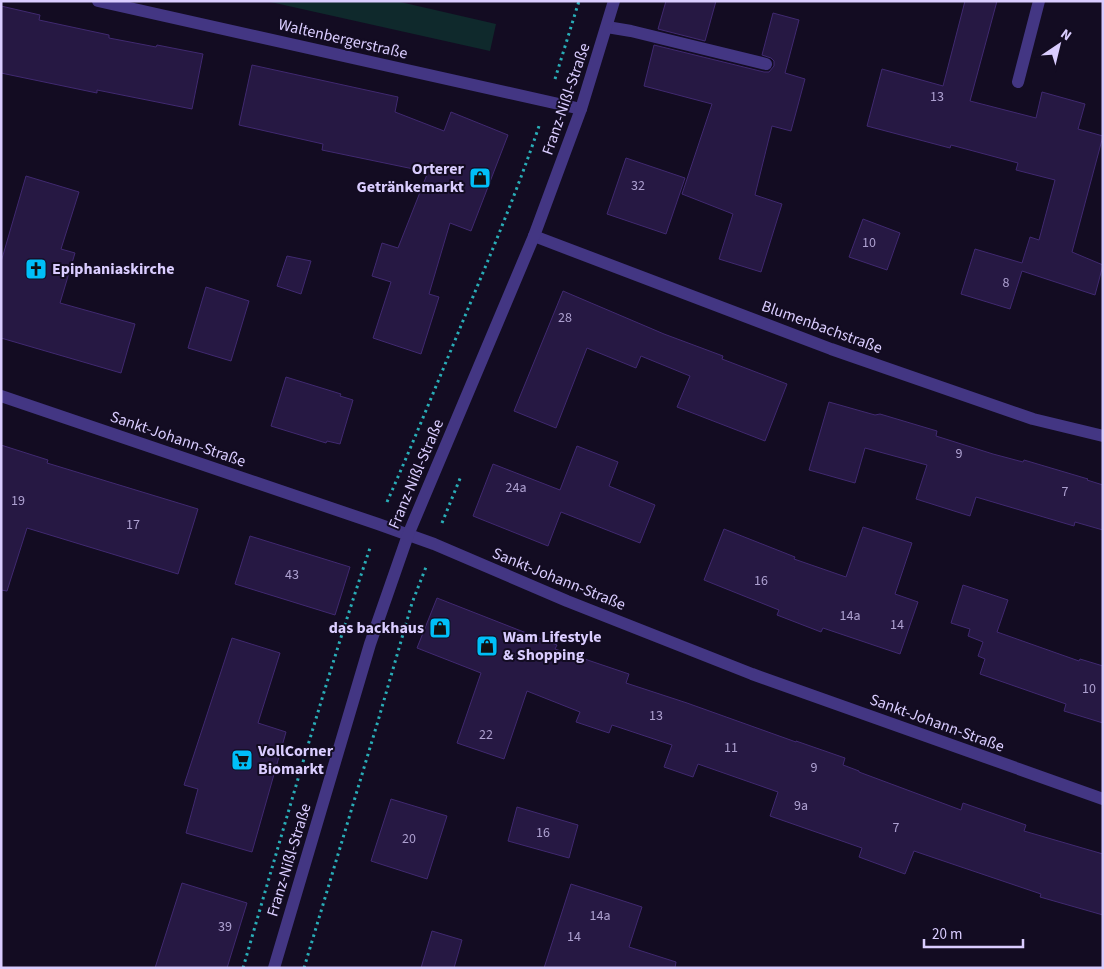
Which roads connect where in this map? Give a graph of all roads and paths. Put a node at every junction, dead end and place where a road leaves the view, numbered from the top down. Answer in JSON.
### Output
{"nodes":[{"id":1,"x":98,"y":1,"type":"edge"},
{"id":2,"x":614,"y":1,"type":"edge"},
{"id":3,"x":1039,"y":1,"type":"edge"},
{"id":4,"x":607,"y":27,"type":"junction"},
{"id":5,"x":766,"y":64,"type":"dead end"},
{"id":6,"x":1018,"y":82,"type":"dead end"},
{"id":7,"x":581,"y":109,"type":"junction"},
{"id":8,"x":534,"y":236,"type":"junction"},
{"id":9,"x":1,"y":396,"type":"edge"},
{"id":10,"x":1103,"y":436,"type":"edge"},
{"id":11,"x":462,"y":474,"type":"dead end"},
{"id":12,"x":408,"y":535,"type":"junction"},
{"id":13,"x":434,"y":544,"type":"junction"},
{"id":14,"x":1103,"y":799,"type":"edge"},
{"id":15,"x":274,"y":968,"type":"edge"},
{"id":16,"x":304,"y":968,"type":"edge"}],
"edges":[{"from":1,"to":7,"type":"street","name":"Waltenbergerstraße"},
{"from":2,"to":4,"type":"street","name":"Franz-Nißl-Straße"},
{"from":3,"to":6,"type":"street"},
{"from":4,"to":5,"type":"street"},
{"from":4,"to":7,"type":"street","name":"Franz-Nißl-Straße"},
{"from":7,"to":8,"type":"street","name":"Franz-Nißl-Straße"},
{"from":8,"to":10,"type":"street","name":"Blumenbachstraße"},
{"from":8,"to":12,"type":"street","name":"Franz-Nißl-Straße"},
{"from":9,"to":12,"type":"street","name":"Sankt-Johann-Straße"},
{"from":11,"to":13,"type":"path"},
{"from":12,"to":13,"type":"street","name":"Sankt-Johann-Straße"},
{"from":12,"to":15,"type":"street","name":"Franz-Nißl-Straße"},
{"from":13,"to":14,"type":"street","name":"Sankt-Johann-Straße"},
{"from":13,"to":16,"type":"path"}]}
